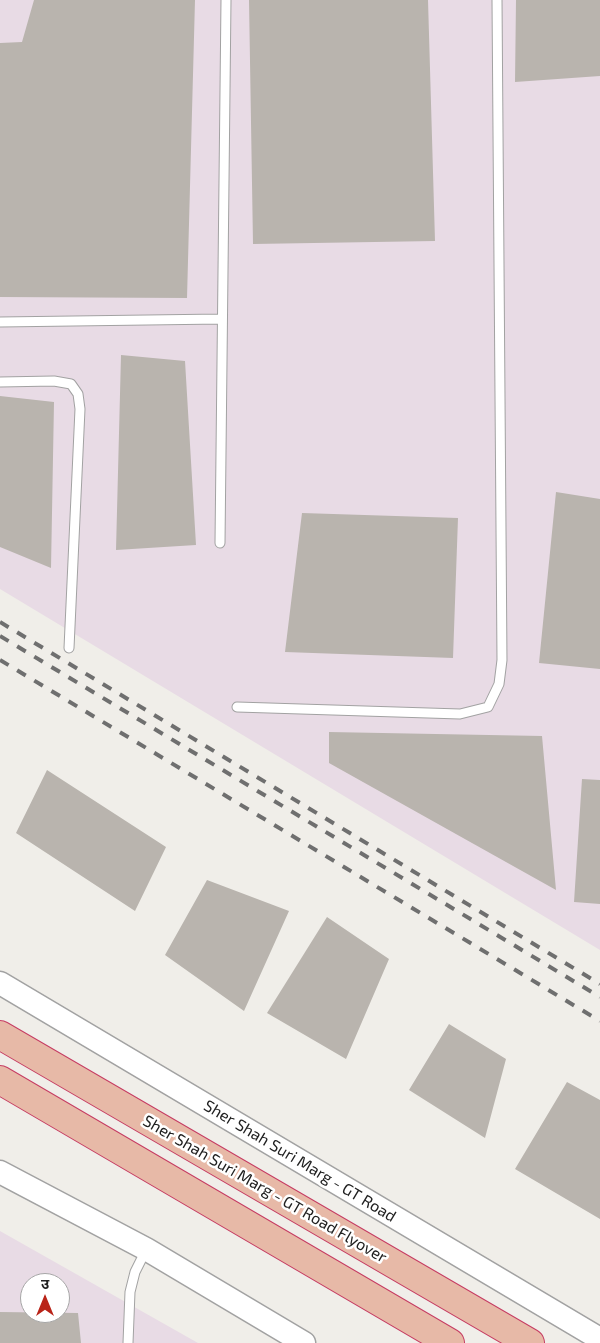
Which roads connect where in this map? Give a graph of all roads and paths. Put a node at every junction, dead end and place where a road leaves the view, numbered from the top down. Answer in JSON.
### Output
{"nodes":[{"id":1,"x":226,"y":0,"type":"edge"},
{"id":2,"x":498,"y":0,"type":"edge"},
{"id":3,"x":221,"y":319,"type":"junction"},
{"id":4,"x":0,"y":322,"type":"edge"},
{"id":5,"x":0,"y":382,"type":"edge"},
{"id":6,"x":220,"y":543,"type":"dead end"},
{"id":7,"x":69,"y":648,"type":"dead end"},
{"id":8,"x":237,"y":707,"type":"dead end"},
{"id":9,"x":0,"y":983,"type":"edge"},
{"id":10,"x":0,"y":1034,"type":"edge"},
{"id":11,"x":0,"y":1080,"type":"edge"},
{"id":12,"x":0,"y":1172,"type":"edge"},
{"id":13,"x":146,"y":1249,"type":"junction"},
{"id":14,"x":600,"y":1339,"type":"edge"},
{"id":15,"x":128,"y":1343,"type":"edge"},
{"id":16,"x":304,"y":1343,"type":"edge"},
{"id":17,"x":450,"y":1343,"type":"edge"},
{"id":18,"x":530,"y":1343,"type":"edge"}],
"edges":[{"from":1,"to":3,"type":"lane"},
{"from":2,"to":8,"type":"lane"},
{"from":3,"to":4,"type":"lane"},
{"from":3,"to":6,"type":"lane"},
{"from":5,"to":7,"type":"lane"},
{"from":9,"to":14,"type":"street","name":"Sher Shah Suri Marg - GT Road"},
{"from":10,"to":18,"type":"highway","name":"Sher Shah Suri Marg - GT Road Flyover"},
{"from":11,"to":17,"type":"highway"},
{"from":12,"to":13,"type":"street"},
{"from":13,"to":15,"type":"lane"},
{"from":13,"to":16,"type":"street"}]}
